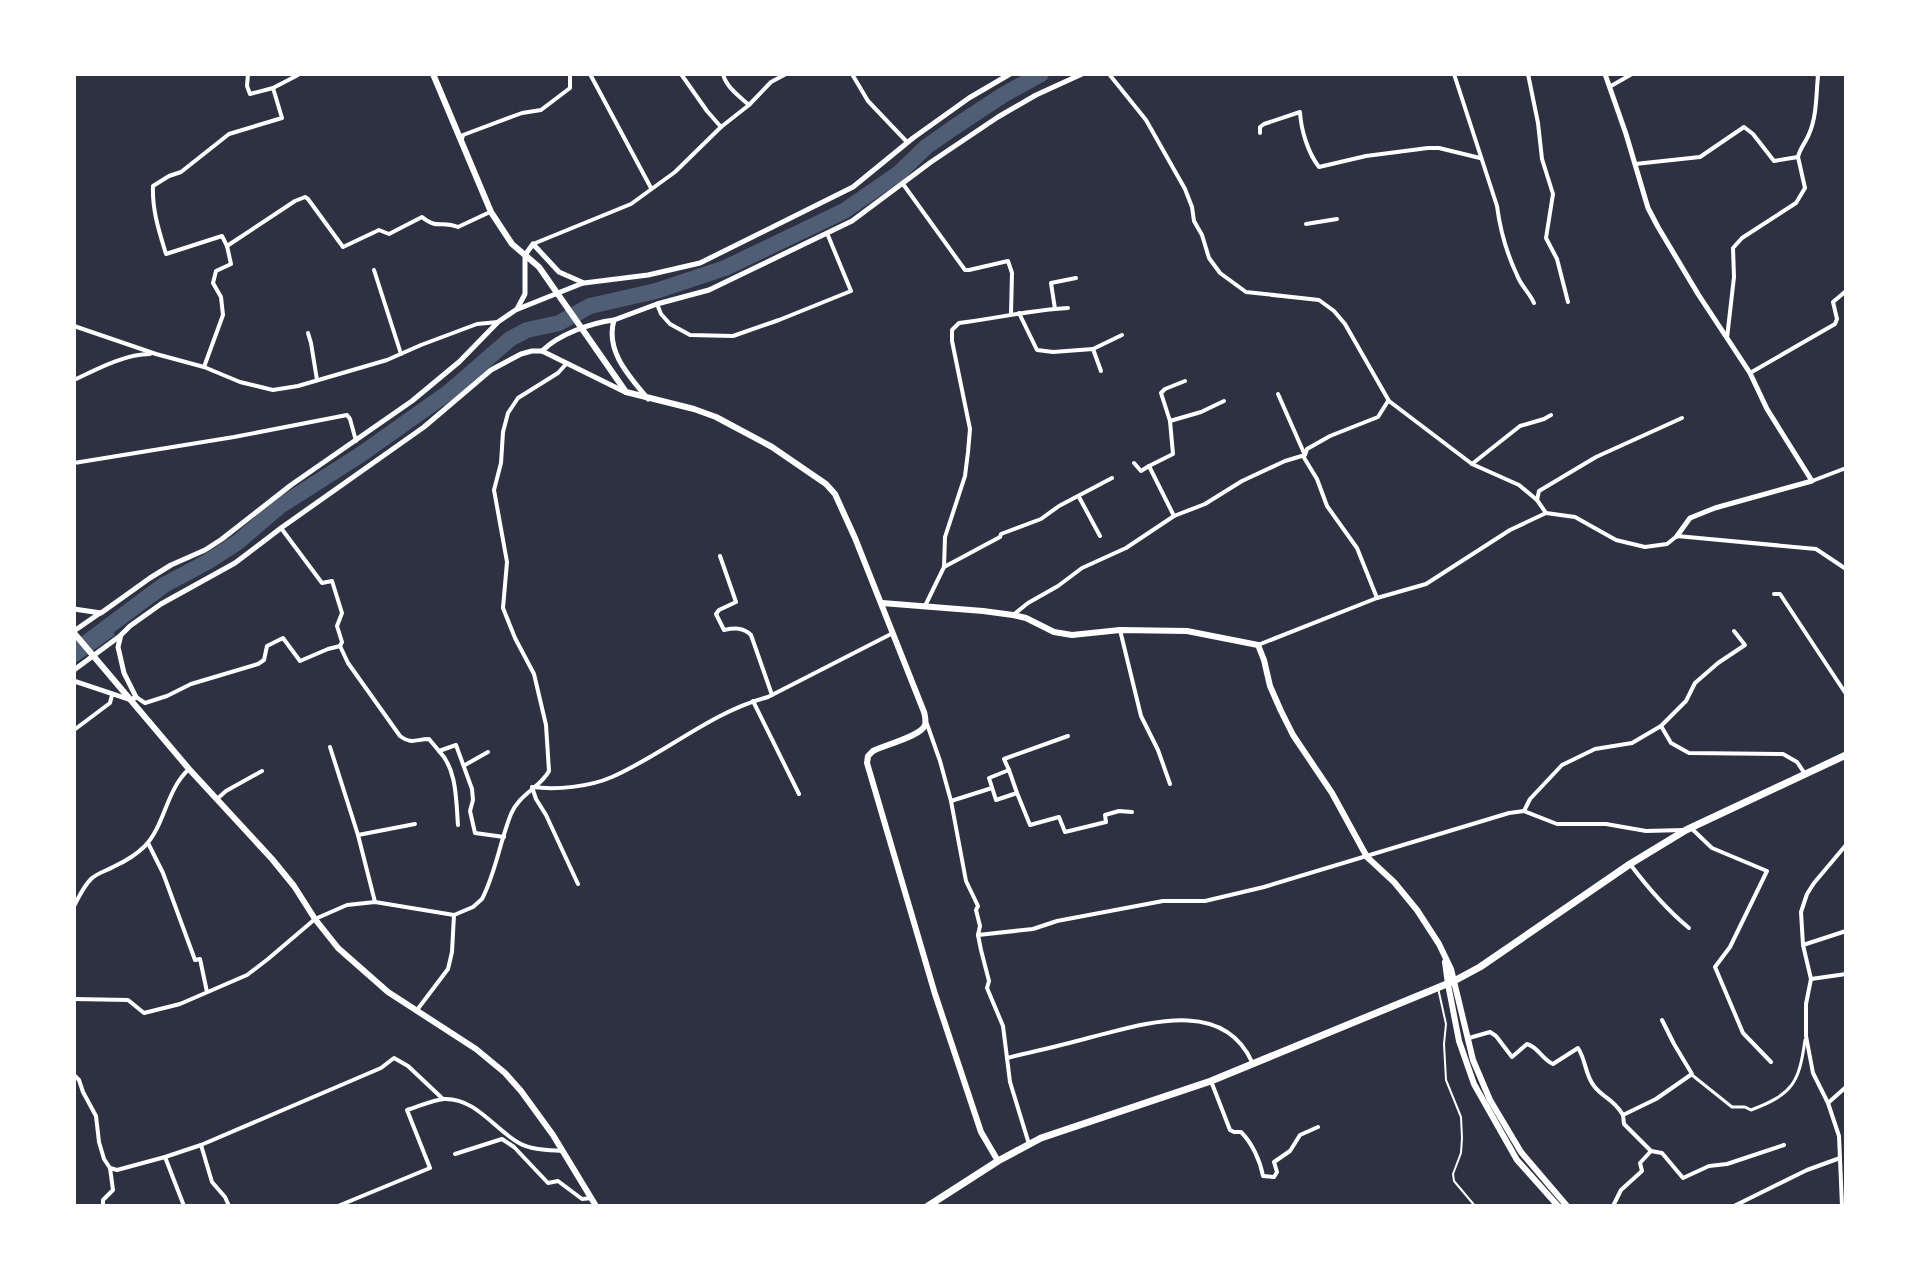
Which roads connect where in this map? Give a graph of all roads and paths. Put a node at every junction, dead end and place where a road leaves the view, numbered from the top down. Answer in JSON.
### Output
{"nodes":[{"id":1,"x":248,"y":74,"type":"edge"},
{"id":2,"x":298,"y":74,"type":"edge"},
{"id":3,"x":433,"y":74,"type":"edge"},
{"id":4,"x":570,"y":74,"type":"edge"},
{"id":5,"x":590,"y":74,"type":"edge"},
{"id":6,"x":681,"y":74,"type":"edge"},
{"id":7,"x":723,"y":74,"type":"edge"},
{"id":8,"x":786,"y":74,"type":"edge"},
{"id":9,"x":852,"y":74,"type":"edge"},
{"id":10,"x":1010,"y":74,"type":"edge"},
{"id":11,"x":1082,"y":74,"type":"edge"},
{"id":12,"x":1109,"y":74,"type":"edge"},
{"id":13,"x":1454,"y":74,"type":"edge"},
{"id":14,"x":1528,"y":74,"type":"edge"},
{"id":15,"x":1605,"y":74,"type":"edge"},
{"id":16,"x":1632,"y":74,"type":"edge"},
{"id":17,"x":1816,"y":74,"type":"edge"},
{"id":18,"x":1611,"y":86,"type":"junction"},
{"id":19,"x":273,"y":88,"type":"junction"},
{"id":20,"x":749,"y":105,"type":"junction"},
{"id":21,"x":721,"y":127,"type":"junction"},
{"id":22,"x":1260,"y":133,"type":"dead end"},
{"id":23,"x":461,"y":142,"type":"junction"},
{"id":24,"x":907,"y":142,"type":"junction"},
{"id":25,"x":1798,"y":157,"type":"junction"},
{"id":26,"x":1480,"y":158,"type":"junction"},
{"id":27,"x":1635,"y":164,"type":"junction"},
{"id":28,"x":903,"y":184,"type":"junction"},
{"id":29,"x":651,"y":189,"type":"junction"},
{"id":30,"x":491,"y":212,"type":"junction"},
{"id":31,"x":1337,"y":219,"type":"dead end"},
{"id":32,"x":1306,"y":224,"type":"dead end"},
{"id":33,"x":827,"y":233,"type":"junction"},
{"id":34,"x":533,"y":244,"type":"junction"},
{"id":35,"x":227,"y":246,"type":"junction"},
{"id":36,"x":525,"y":255,"type":"junction"},
{"id":37,"x":374,"y":270,"type":"dead end"},
{"id":38,"x":1076,"y":278,"type":"dead end"},
{"id":39,"x":584,"y":283,"type":"junction"},
{"id":40,"x":1846,"y":291,"type":"edge"},
{"id":41,"x":1568,"y":302,"type":"dead end"},
{"id":42,"x":1534,"y":303,"type":"dead end"},
{"id":43,"x":657,"y":304,"type":"junction"},
{"id":44,"x":1068,"y":308,"type":"dead end"},
{"id":45,"x":517,"y":309,"type":"junction"},
{"id":46,"x":1055,"y":309,"type":"junction"},
{"id":47,"x":1019,"y":312,"type":"junction"},
{"id":48,"x":1011,"y":313,"type":"junction"},
{"id":49,"x":614,"y":320,"type":"junction"},
{"id":50,"x":498,"y":322,"type":"junction"},
{"id":51,"x":74,"y":326,"type":"edge"},
{"id":52,"x":308,"y":333,"type":"dead end"},
{"id":53,"x":1122,"y":335,"type":"dead end"},
{"id":54,"x":1727,"y":338,"type":"junction"},
{"id":55,"x":1093,"y":349,"type":"junction"},
{"id":56,"x":542,"y":351,"type":"junction"},
{"id":57,"x":156,"y":354,"type":"junction"},
{"id":58,"x":401,"y":354,"type":"junction"},
{"id":59,"x":567,"y":363,"type":"junction"},
{"id":60,"x":204,"y":367,"type":"junction"},
{"id":61,"x":1101,"y":371,"type":"dead end"},
{"id":62,"x":1750,"y":373,"type":"junction"},
{"id":63,"x":74,"y":380,"type":"edge"},
{"id":64,"x":317,"y":380,"type":"junction"},
{"id":65,"x":1185,"y":381,"type":"dead end"},
{"id":66,"x":626,"y":392,"type":"junction"},
{"id":67,"x":1278,"y":394,"type":"dead end"},
{"id":68,"x":649,"y":399,"type":"junction"},
{"id":69,"x":1224,"y":401,"type":"dead end"},
{"id":70,"x":1389,"y":401,"type":"junction"},
{"id":71,"x":1551,"y":415,"type":"dead end"},
{"id":72,"x":1682,"y":418,"type":"dead end"},
{"id":73,"x":1170,"y":421,"type":"junction"},
{"id":74,"x":356,"y":441,"type":"junction"},
{"id":75,"x":1304,"y":455,"type":"junction"},
{"id":76,"x":74,"y":463,"type":"edge"},
{"id":77,"x":1134,"y":463,"type":"dead end"},
{"id":78,"x":1472,"y":464,"type":"junction"},
{"id":79,"x":1149,"y":466,"type":"junction"},
{"id":80,"x":1846,"y":468,"type":"edge"},
{"id":81,"x":1112,"y":478,"type":"dead end"},
{"id":82,"x":1812,"y":481,"type":"junction"},
{"id":83,"x":1079,"y":497,"type":"junction"},
{"id":84,"x":1537,"y":500,"type":"junction"},
{"id":85,"x":1546,"y":513,"type":"junction"},
{"id":86,"x":1174,"y":516,"type":"junction"},
{"id":87,"x":281,"y":528,"type":"junction"},
{"id":88,"x":1100,"y":536,"type":"dead end"},
{"id":89,"x":1677,"y":536,"type":"junction"},
{"id":90,"x":720,"y":556,"type":"dead end"},
{"id":91,"x":944,"y":567,"type":"junction"},
{"id":92,"x":1846,"y":569,"type":"edge"},
{"id":93,"x":1774,"y":594,"type":"dead end"},
{"id":94,"x":1377,"y":598,"type":"junction"},
{"id":95,"x":882,"y":603,"type":"junction"},
{"id":96,"x":925,"y":606,"type":"junction"},
{"id":97,"x":74,"y":609,"type":"edge"},
{"id":98,"x":101,"y":613,"type":"junction"},
{"id":99,"x":1013,"y":615,"type":"junction"},
{"id":100,"x":1120,"y":630,"type":"junction"},
{"id":101,"x":1734,"y":631,"type":"dead end"},
{"id":102,"x":74,"y":632,"type":"edge"},
{"id":103,"x":893,"y":633,"type":"junction"},
{"id":104,"x":121,"y":635,"type":"junction"},
{"id":105,"x":1258,"y":645,"type":"junction"},
{"id":106,"x":340,"y":646,"type":"junction"},
{"id":107,"x":74,"y":670,"type":"edge"},
{"id":108,"x":74,"y":681,"type":"edge"},
{"id":109,"x":1846,"y":694,"type":"edge"},
{"id":110,"x":112,"y":695,"type":"junction"},
{"id":111,"x":772,"y":695,"type":"junction"},
{"id":112,"x":134,"y":698,"type":"junction"},
{"id":113,"x":753,"y":701,"type":"junction"},
{"id":114,"x":925,"y":726,"type":"junction"},
{"id":115,"x":1661,"y":726,"type":"junction"},
{"id":116,"x":74,"y":730,"type":"edge"},
{"id":117,"x":1068,"y":736,"type":"dead end"},
{"id":118,"x":330,"y":747,"type":"dead end"},
{"id":119,"x":439,"y":751,"type":"junction"},
{"id":120,"x":488,"y":752,"type":"dead end"},
{"id":121,"x":1846,"y":755,"type":"edge"},
{"id":122,"x":465,"y":765,"type":"junction"},
{"id":123,"x":189,"y":769,"type":"junction"},
{"id":124,"x":1009,"y":770,"type":"junction"},
{"id":125,"x":262,"y":771,"type":"dead end"},
{"id":126,"x":1805,"y":774,"type":"junction"},
{"id":127,"x":1170,"y":784,"type":"dead end"},
{"id":128,"x":532,"y":787,"type":"junction"},
{"id":129,"x":992,"y":788,"type":"junction"},
{"id":130,"x":1017,"y":793,"type":"junction"},
{"id":131,"x":799,"y":794,"type":"dead end"},
{"id":132,"x":216,"y":799,"type":"junction"},
{"id":133,"x":951,"y":801,"type":"junction"},
{"id":134,"x":1524,"y":811,"type":"junction"},
{"id":135,"x":1132,"y":812,"type":"dead end"},
{"id":136,"x":415,"y":824,"type":"dead end"},
{"id":137,"x":458,"y":825,"type":"dead end"},
{"id":138,"x":1688,"y":829,"type":"junction"},
{"id":139,"x":358,"y":835,"type":"junction"},
{"id":140,"x":504,"y":837,"type":"junction"},
{"id":141,"x":148,"y":843,"type":"junction"},
{"id":142,"x":1846,"y":845,"type":"edge"},
{"id":143,"x":1367,"y":857,"type":"junction"},
{"id":144,"x":1630,"y":864,"type":"junction"},
{"id":145,"x":578,"y":884,"type":"dead end"},
{"id":146,"x":375,"y":902,"type":"junction"},
{"id":147,"x":74,"y":906,"type":"edge"},
{"id":148,"x":454,"y":915,"type":"junction"},
{"id":149,"x":315,"y":919,"type":"junction"},
{"id":150,"x":1689,"y":928,"type":"dead end"},
{"id":151,"x":1846,"y":931,"type":"edge"},
{"id":152,"x":978,"y":935,"type":"junction"},
{"id":153,"x":1803,"y":945,"type":"junction"},
{"id":154,"x":1846,"y":974,"type":"edge"},
{"id":155,"x":1811,"y":979,"type":"junction"},
{"id":156,"x":1451,"y":983,"type":"junction"},
{"id":157,"x":1438,"y":988,"type":"junction"},
{"id":158,"x":207,"y":992,"type":"junction"},
{"id":159,"x":74,"y":999,"type":"edge"},
{"id":160,"x":416,"y":1012,"type":"junction"},
{"id":161,"x":1662,"y":1020,"type":"dead end"},
{"id":162,"x":1806,"y":1036,"type":"junction"},
{"id":163,"x":1466,"y":1038,"type":"junction"},
{"id":164,"x":1007,"y":1058,"type":"junction"},
{"id":165,"x":1771,"y":1062,"type":"dead end"},
{"id":166,"x":1253,"y":1064,"type":"junction"},
{"id":167,"x":1692,"y":1074,"type":"junction"},
{"id":168,"x":74,"y":1075,"type":"edge"},
{"id":169,"x":1211,"y":1081,"type":"junction"},
{"id":170,"x":1846,"y":1087,"type":"edge"},
{"id":171,"x":443,"y":1099,"type":"junction"},
{"id":172,"x":1828,"y":1103,"type":"junction"},
{"id":173,"x":1623,"y":1115,"type":"junction"},
{"id":174,"x":1318,"y":1127,"type":"dead end"},
{"id":175,"x":1029,"y":1144,"type":"junction"},
{"id":176,"x":201,"y":1145,"type":"junction"},
{"id":177,"x":1784,"y":1145,"type":"dead end"},
{"id":178,"x":562,"y":1151,"type":"junction"},
{"id":179,"x":1651,"y":1151,"type":"junction"},
{"id":180,"x":455,"y":1154,"type":"dead end"},
{"id":181,"x":165,"y":1157,"type":"junction"},
{"id":182,"x":1840,"y":1158,"type":"junction"},
{"id":183,"x":998,"y":1161,"type":"junction"},
{"id":184,"x":110,"y":1168,"type":"junction"},
{"id":185,"x":592,"y":1198,"type":"junction"},
{"id":186,"x":102,"y":1205,"type":"edge"},
{"id":187,"x":184,"y":1206,"type":"edge"},
{"id":188,"x":229,"y":1206,"type":"edge"},
{"id":189,"x":338,"y":1206,"type":"edge"},
{"id":190,"x":596,"y":1206,"type":"edge"},
{"id":191,"x":928,"y":1206,"type":"edge"},
{"id":192,"x":1475,"y":1206,"type":"edge"},
{"id":193,"x":1558,"y":1206,"type":"edge"},
{"id":194,"x":1567,"y":1206,"type":"edge"},
{"id":195,"x":1613,"y":1206,"type":"edge"},
{"id":196,"x":1734,"y":1206,"type":"edge"},
{"id":197,"x":1842,"y":1206,"type":"edge"}],
"edges":[{"from":1,"to":19,"type":"street"},
{"from":2,"to":19,"type":"street"},
{"from":3,"to":23,"type":"main road"},
{"from":4,"to":23,"type":"street"},
{"from":5,"to":29,"type":"street"},
{"from":6,"to":21,"type":"street"},
{"from":7,"to":20,"type":"street"},
{"from":8,"to":20,"type":"street"},
{"from":9,"to":24,"type":"street"},
{"from":10,"to":24,"type":"street"},
{"from":11,"to":28,"type":"street"},
{"from":12,"to":70,"type":"street"},
{"from":13,"to":26,"type":"street"},
{"from":14,"to":41,"type":"street"},
{"from":15,"to":18,"type":"street"},
{"from":16,"to":18,"type":"street"},
{"from":17,"to":25,"type":"street"},
{"from":18,"to":27,"type":"street"},
{"from":19,"to":35,"type":"street"},
{"from":20,"to":21,"type":"street"},
{"from":21,"to":29,"type":"street"},
{"from":22,"to":26,"type":"street"},
{"from":23,"to":30,"type":"main road"},
{"from":24,"to":39,"type":"street"},
{"from":25,"to":27,"type":"street"},
{"from":25,"to":54,"type":"street"},
{"from":26,"to":42,"type":"street"},
{"from":27,"to":54,"type":"street"},
{"from":28,"to":33,"type":"street"},
{"from":28,"to":48,"type":"street"},
{"from":29,"to":34,"type":"street"},
{"from":30,"to":35,"type":"street"},
{"from":30,"to":36,"type":"main road"},
{"from":31,"to":32,"type":"street"},
{"from":33,"to":43,"type":"street"},
{"from":33,"to":43,"type":"street"},
{"from":34,"to":36,"type":"street"},
{"from":34,"to":39,"type":"street"},
{"from":35,"to":60,"type":"street"},
{"from":36,"to":45,"type":"street"},
{"from":36,"to":66,"type":"main road"},
{"from":37,"to":58,"type":"street"},
{"from":38,"to":46,"type":"street"},
{"from":39,"to":45,"type":"street"},
{"from":40,"to":62,"type":"street"},
{"from":43,"to":49,"type":"street"},
{"from":44,"to":46,"type":"street"},
{"from":45,"to":50,"type":"street"},
{"from":46,"to":47,"type":"street"},
{"from":47,"to":48,"type":"street"},
{"from":47,"to":55,"type":"street"},
{"from":48,"to":91,"type":"street"},
{"from":49,"to":56,"type":"street"},
{"from":49,"to":68,"type":"street"},
{"from":50,"to":58,"type":"street"},
{"from":50,"to":74,"type":"street"},
{"from":51,"to":57,"type":"street"},
{"from":52,"to":64,"type":"street"},
{"from":53,"to":55,"type":"street"},
{"from":54,"to":62,"type":"street"},
{"from":55,"to":61,"type":"street"},
{"from":56,"to":59,"type":"street"},
{"from":56,"to":87,"type":"street"},
{"from":57,"to":60,"type":"street"},
{"from":57,"to":63,"type":"street"},
{"from":58,"to":64,"type":"street"},
{"from":59,"to":66,"type":"street"},
{"from":59,"to":128,"type":"street"},
{"from":60,"to":64,"type":"street"},
{"from":62,"to":82,"type":"street"},
{"from":65,"to":73,"type":"street"},
{"from":66,"to":68,"type":"main road"},
{"from":67,"to":75,"type":"street"},
{"from":68,"to":95,"type":"main road"},
{"from":69,"to":73,"type":"street"},
{"from":70,"to":75,"type":"street"},
{"from":70,"to":78,"type":"street"},
{"from":71,"to":78,"type":"street"},
{"from":72,"to":84,"type":"street"},
{"from":73,"to":79,"type":"street"},
{"from":74,"to":76,"type":"street"},
{"from":74,"to":98,"type":"street"},
{"from":75,"to":86,"type":"street"},
{"from":75,"to":94,"type":"street"},
{"from":77,"to":79,"type":"street"},
{"from":78,"to":84,"type":"street"},
{"from":79,"to":86,"type":"street"},
{"from":80,"to":82,"type":"street"},
{"from":81,"to":83,"type":"street"},
{"from":82,"to":89,"type":"street"},
{"from":83,"to":88,"type":"street"},
{"from":83,"to":91,"type":"street"},
{"from":84,"to":85,"type":"street"},
{"from":85,"to":89,"type":"street"},
{"from":85,"to":94,"type":"street"},
{"from":86,"to":99,"type":"street"},
{"from":87,"to":104,"type":"street"},
{"from":87,"to":106,"type":"street"},
{"from":89,"to":92,"type":"street"},
{"from":90,"to":111,"type":"street"},
{"from":91,"to":96,"type":"street"},
{"from":93,"to":109,"type":"street"},
{"from":94,"to":105,"type":"street"},
{"from":95,"to":96,"type":"main road"},
{"from":95,"to":103,"type":"main road"},
{"from":96,"to":99,"type":"main road"},
{"from":97,"to":98,"type":"street"},
{"from":98,"to":102,"type":"street"},
{"from":99,"to":100,"type":"main road"},
{"from":100,"to":105,"type":"main road"},
{"from":100,"to":127,"type":"street"},
{"from":101,"to":115,"type":"street"},
{"from":102,"to":112,"type":"main road"},
{"from":103,"to":111,"type":"street"},
{"from":103,"to":114,"type":"main road"},
{"from":104,"to":107,"type":"street"},
{"from":104,"to":112,"type":"street"},
{"from":105,"to":143,"type":"main road"},
{"from":106,"to":112,"type":"street"},
{"from":106,"to":119,"type":"street"},
{"from":108,"to":110,"type":"street"},
{"from":110,"to":112,"type":"street"},
{"from":110,"to":116,"type":"street"},
{"from":111,"to":113,"type":"street"},
{"from":112,"to":123,"type":"main road"},
{"from":113,"to":128,"type":"street"},
{"from":113,"to":131,"type":"street"},
{"from":114,"to":133,"type":"street"},
{"from":114,"to":183,"type":"main road"},
{"from":115,"to":126,"type":"street"},
{"from":115,"to":134,"type":"street"},
{"from":117,"to":124,"type":"street"},
{"from":118,"to":139,"type":"street"},
{"from":119,"to":122,"type":"street"},
{"from":119,"to":137,"type":"street"},
{"from":120,"to":122,"type":"street"},
{"from":121,"to":126,"type":"highway"},
{"from":122,"to":140,"type":"street"},
{"from":123,"to":132,"type":"main road"},
{"from":123,"to":141,"type":"street"},
{"from":124,"to":129,"type":"street"},
{"from":124,"to":130,"type":"street"},
{"from":125,"to":132,"type":"street"},
{"from":126,"to":138,"type":"highway"},
{"from":128,"to":140,"type":"street"},
{"from":128,"to":145,"type":"street"},
{"from":129,"to":130,"type":"street"},
{"from":129,"to":133,"type":"street"},
{"from":130,"to":135,"type":"street"},
{"from":132,"to":149,"type":"main road"},
{"from":133,"to":152,"type":"street"},
{"from":134,"to":138,"type":"street"},
{"from":134,"to":143,"type":"street"},
{"from":136,"to":139,"type":"street"},
{"from":138,"to":144,"type":"highway"},
{"from":138,"to":165,"type":"street"},
{"from":139,"to":146,"type":"street"},
{"from":140,"to":148,"type":"street"},
{"from":141,"to":147,"type":"street"},
{"from":141,"to":158,"type":"street"},
{"from":142,"to":153,"type":"street"},
{"from":143,"to":152,"type":"street"},
{"from":143,"to":156,"type":"main road"},
{"from":144,"to":150,"type":"street"},
{"from":144,"to":156,"type":"highway"},
{"from":146,"to":148,"type":"street"},
{"from":146,"to":149,"type":"street"},
{"from":148,"to":160,"type":"street"},
{"from":149,"to":158,"type":"street"},
{"from":149,"to":160,"type":"main road"},
{"from":151,"to":153,"type":"street"},
{"from":152,"to":164,"type":"street"},
{"from":153,"to":155,"type":"street"},
{"from":154,"to":155,"type":"street"},
{"from":155,"to":162,"type":"street"},
{"from":156,"to":157,"type":"highway"},
{"from":156,"to":163,"type":"main road"},
{"from":156,"to":193,"type":"main road"},
{"from":157,"to":166,"type":"highway"},
{"from":157,"to":192,"type":"lane"},
{"from":158,"to":159,"type":"street"},
{"from":160,"to":178,"type":"main road"},
{"from":161,"to":167,"type":"street"},
{"from":162,"to":167,"type":"street"},
{"from":162,"to":172,"type":"street"},
{"from":163,"to":173,"type":"street"},
{"from":163,"to":194,"type":"main road"},
{"from":164,"to":166,"type":"street"},
{"from":164,"to":175,"type":"street"},
{"from":166,"to":169,"type":"highway"},
{"from":167,"to":173,"type":"street"},
{"from":168,"to":184,"type":"street"},
{"from":169,"to":174,"type":"street"},
{"from":169,"to":175,"type":"highway"},
{"from":170,"to":172,"type":"street"},
{"from":171,"to":176,"type":"street"},
{"from":171,"to":178,"type":"street"},
{"from":171,"to":189,"type":"street"},
{"from":172,"to":182,"type":"street"},
{"from":173,"to":179,"type":"street"},
{"from":175,"to":183,"type":"highway"},
{"from":176,"to":181,"type":"street"},
{"from":176,"to":188,"type":"street"},
{"from":177,"to":179,"type":"street"},
{"from":178,"to":185,"type":"main road"},
{"from":179,"to":195,"type":"street"},
{"from":180,"to":185,"type":"street"},
{"from":181,"to":184,"type":"street"},
{"from":181,"to":187,"type":"street"},
{"from":182,"to":196,"type":"street"},
{"from":182,"to":197,"type":"street"},
{"from":183,"to":191,"type":"highway"},
{"from":184,"to":186,"type":"street"},
{"from":185,"to":190,"type":"main road"}]}
